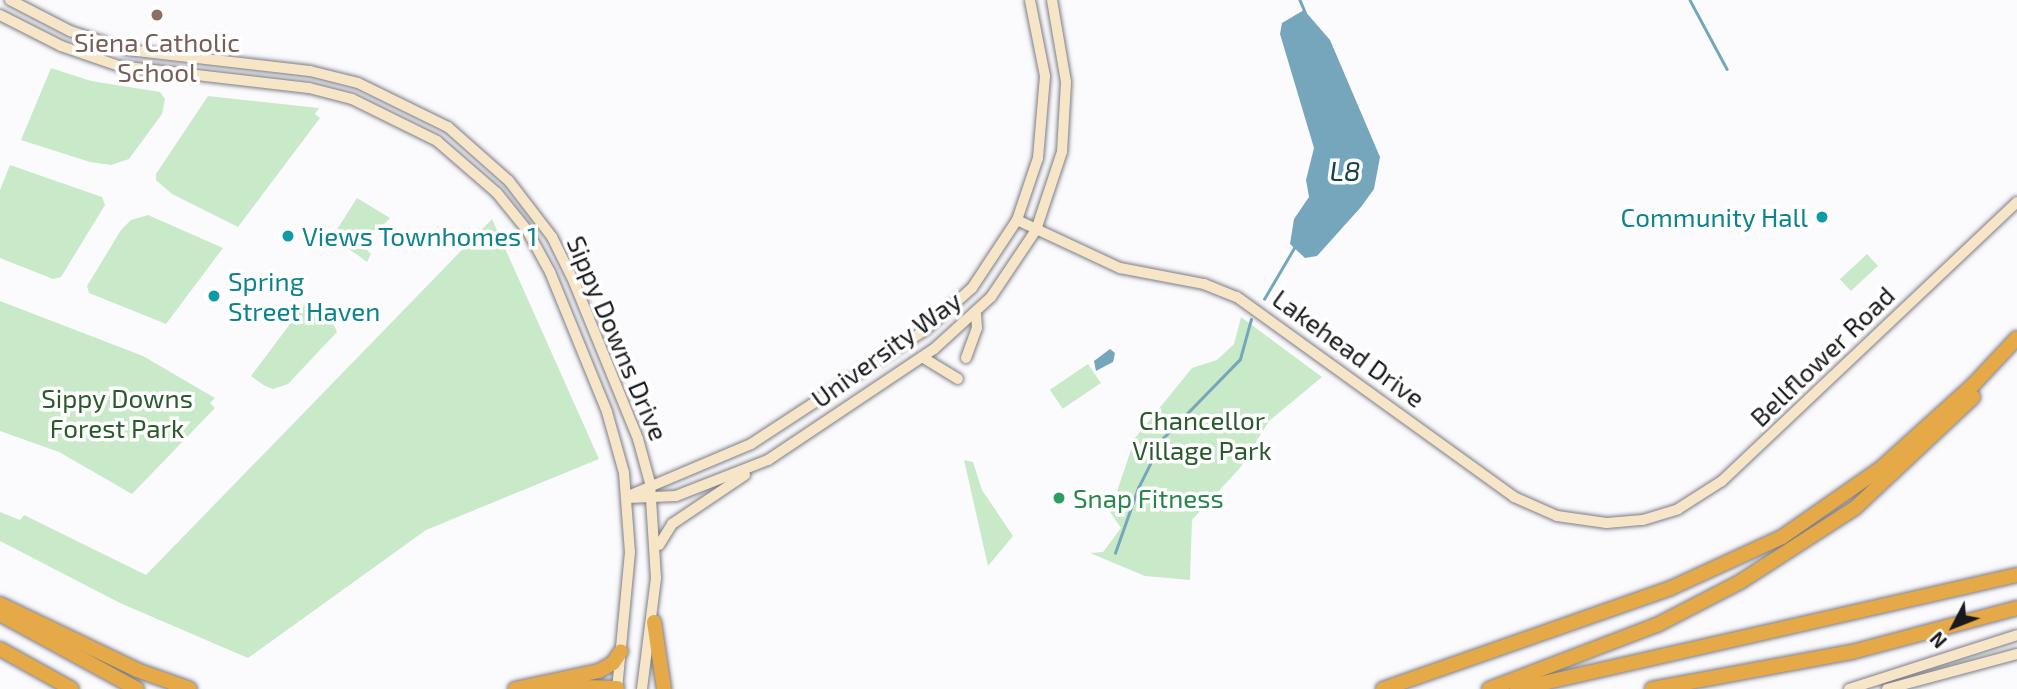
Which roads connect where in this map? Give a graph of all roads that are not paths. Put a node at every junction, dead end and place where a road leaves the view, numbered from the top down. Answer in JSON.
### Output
{"nodes":[{"id":1,"x":10,"y":0,"type":"edge"},
{"id":2,"x":1030,"y":0,"type":"edge"},
{"id":3,"x":1052,"y":0,"type":"edge"},
{"id":4,"x":0,"y":15,"type":"edge"},
{"id":5,"x":509,"y":181,"type":"junction"},
{"id":6,"x":497,"y":193,"type":"junction"},
{"id":7,"x":2017,"y":202,"type":"edge"},
{"id":8,"x":1017,"y":220,"type":"junction"},
{"id":9,"x":1036,"y":230,"type":"junction"},
{"id":10,"x":976,"y":314,"type":"junction"},
{"id":11,"x":2017,"y":340,"type":"edge"},
{"id":12,"x":922,"y":357,"type":"junction"},
{"id":13,"x":966,"y":358,"type":"dead end"},
{"id":14,"x":958,"y":379,"type":"dead end"},
{"id":15,"x":789,"y":420,"type":"junction"},
{"id":16,"x":801,"y":438,"type":"junction"},
{"id":17,"x":768,"y":460,"type":"junction"},
{"id":18,"x":650,"y":483,"type":"junction"},
{"id":19,"x":628,"y":497,"type":"junction"},
{"id":20,"x":654,"y":500,"type":"junction"},
{"id":21,"x":1643,"y":520,"type":"joint"},
{"id":22,"x":657,"y":557,"type":"junction"},
{"id":23,"x":2017,"y":575,"type":"edge"},
{"id":24,"x":0,"y":604,"type":"edge"},
{"id":25,"x":2017,"y":608,"type":"edge"},
{"id":26,"x":0,"y":614,"type":"edge"},
{"id":27,"x":654,"y":622,"type":"junction"},
{"id":28,"x":2017,"y":635,"type":"edge"},
{"id":29,"x":0,"y":649,"type":"edge"},
{"id":30,"x":621,"y":651,"type":"junction"},
{"id":31,"x":0,"y":654,"type":"edge"},
{"id":32,"x":2017,"y":654,"type":"edge"},
{"id":33,"x":534,"y":685,"type":"junction"},
{"id":34,"x":617,"y":688,"type":"edge"},
{"id":35,"x":54,"y":689,"type":"edge"},
{"id":36,"x":72,"y":689,"type":"edge"},
{"id":37,"x":137,"y":689,"type":"edge"},
{"id":38,"x":190,"y":689,"type":"edge"},
{"id":39,"x":515,"y":689,"type":"edge"},
{"id":40,"x":642,"y":689,"type":"edge"},
{"id":41,"x":664,"y":689,"type":"edge"},
{"id":42,"x":1383,"y":689,"type":"edge"},
{"id":43,"x":1489,"y":689,"type":"edge"},
{"id":44,"x":1517,"y":689,"type":"edge"},
{"id":45,"x":1652,"y":689,"type":"edge"},
{"id":46,"x":1849,"y":689,"type":"edge"},
{"id":47,"x":1887,"y":689,"type":"edge"}],
"edges":[{"from":1,"to":5,"type":"main road","name":"Sippy Downs Drive"},
{"from":2,"to":8,"type":"main road","name":"University Way"},
{"from":3,"to":9,"type":"main road","name":"University Way"},
{"from":4,"to":6,"type":"main road","name":"Sippy Downs Drive"},
{"from":5,"to":6,"type":"main road"},
{"from":5,"to":18,"type":"main road","name":"Sippy Downs Drive"},
{"from":6,"to":19,"type":"main road","name":"Sippy Downs Drive"},
{"from":7,"to":21,"type":"main road","name":"Bellflower Road"},
{"from":8,"to":9,"type":"main road","name":"Lakehead Drive"},
{"from":8,"to":15,"type":"main road","name":"University Way"},
{"from":9,"to":10,"type":"main road","name":"University Way"},
{"from":9,"to":21,"type":"main road","name":"Lakehead Drive"},
{"from":10,"to":12,"type":"main road","name":"University Way"},
{"from":10,"to":13,"type":"main road"},
{"from":11,"to":42,"type":"highway"},
{"from":11,"to":43,"type":"highway"},
{"from":12,"to":14,"type":"main road"},
{"from":12,"to":16,"type":"main road","name":"University Way"},
{"from":15,"to":16,"type":"main road"},
{"from":15,"to":18,"type":"main road","name":"University Way"},
{"from":16,"to":17,"type":"main road","name":"University Way"},
{"from":17,"to":20,"type":"main road","name":"University Way"},
{"from":17,"to":22,"type":"main road"},
{"from":18,"to":19,"type":"main road","name":"University Way"},
{"from":18,"to":20,"type":"main road","name":"Sippy Downs Drive"},
{"from":19,"to":20,"type":"main road","name":"University Way"},
{"from":19,"to":30,"type":"main road","name":"Sippy Downs Drive"},
{"from":20,"to":22,"type":"main road","name":"Sippy Downs Drive"},
{"from":22,"to":27,"type":"main road","name":"Sippy Downs Drive"},
{"from":23,"to":44,"type":"highway"},
{"from":24,"to":38,"type":"highway"},
{"from":25,"to":45,"type":"highway"},
{"from":26,"to":37,"type":"highway"},
{"from":27,"to":40,"type":"main road","name":"Sippy Downs Drive"},
{"from":27,"to":41,"type":"highway"},
{"from":28,"to":46,"type":"main road"},
{"from":29,"to":36,"type":"highway"},
{"from":30,"to":33,"type":"highway"},
{"from":30,"to":34,"type":"main road","name":"Sippy Downs Drive"},
{"from":31,"to":35,"type":"highway"},
{"from":32,"to":47,"type":"main road"},
{"from":33,"to":34,"type":"highway"},
{"from":33,"to":39,"type":"highway"},
{"from":34,"to":40,"type":"main road"}]}
